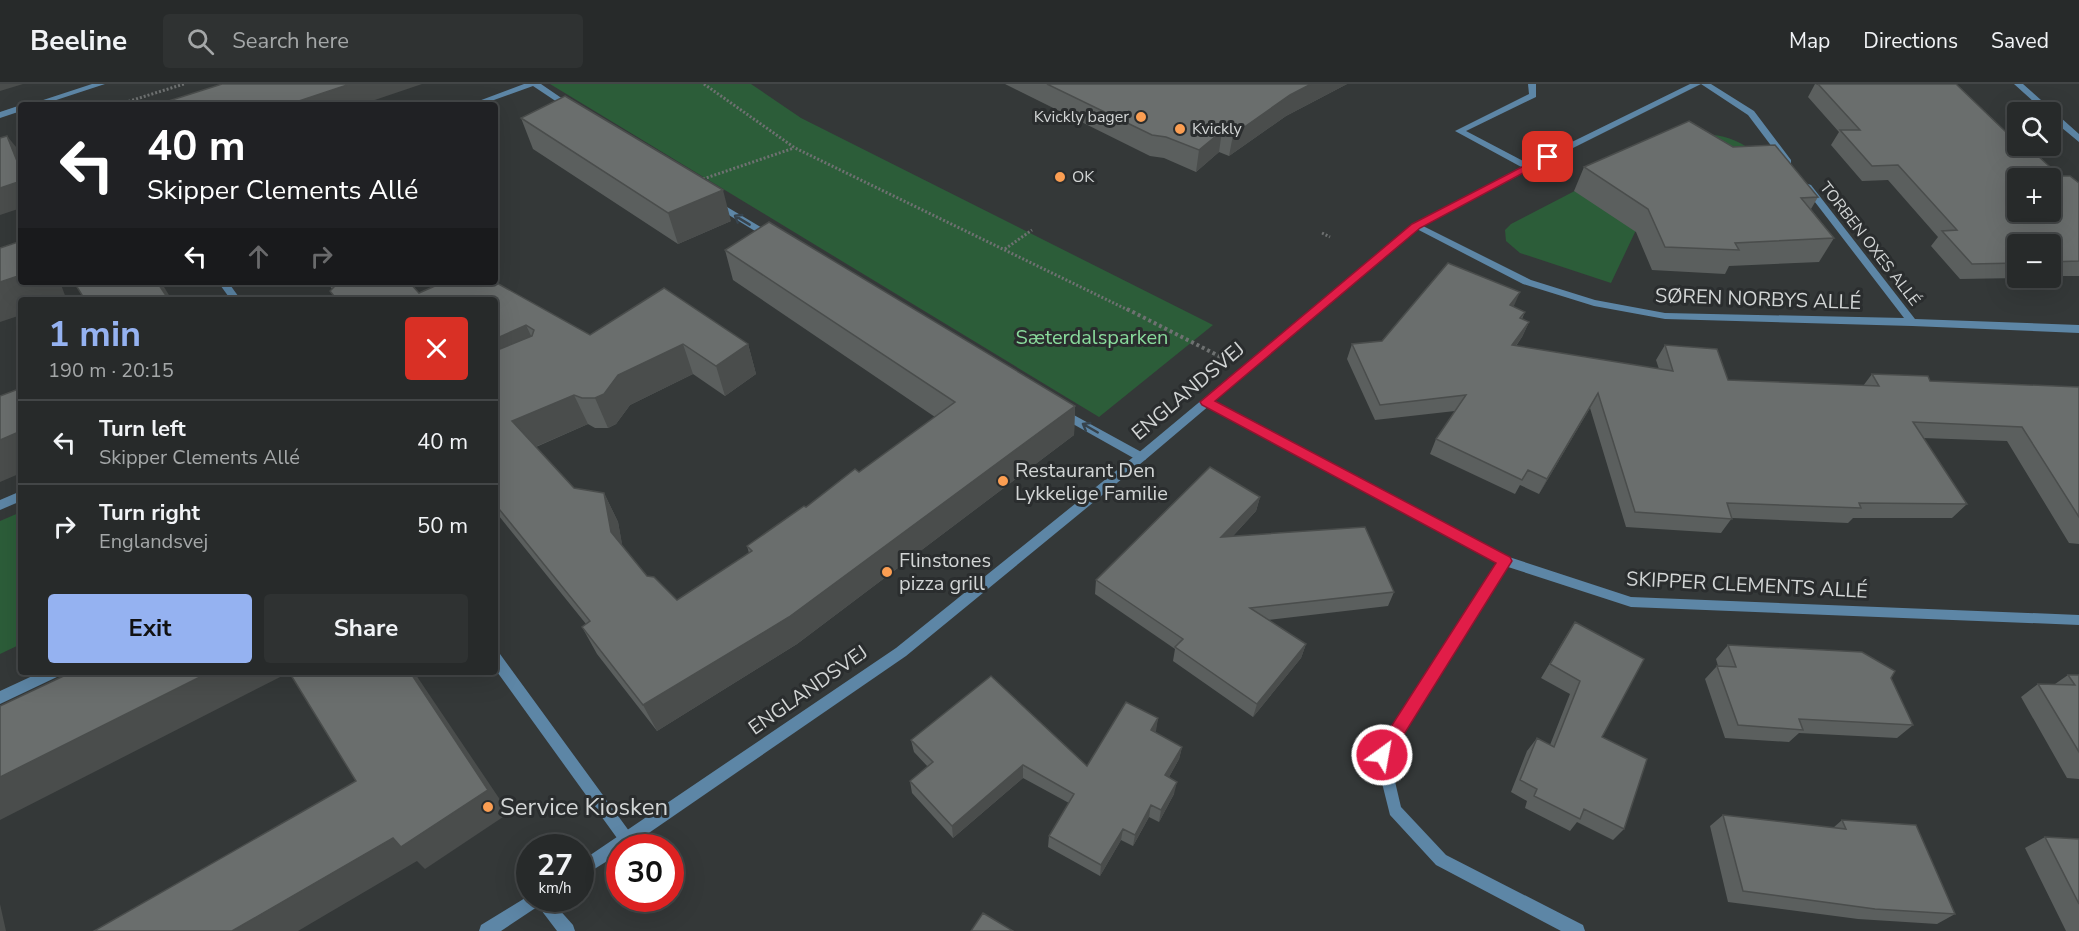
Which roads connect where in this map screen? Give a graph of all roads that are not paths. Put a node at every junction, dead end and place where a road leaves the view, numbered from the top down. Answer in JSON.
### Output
{"nodes":[{"id":1,"x":101,"y":84,"type":"edge"},
{"id":2,"x":534,"y":84,"type":"edge"},
{"id":3,"x":1532,"y":84,"type":"edge"},
{"id":4,"x":1697,"y":84,"type":"edge"},
{"id":5,"x":1705,"y":84,"type":"edge"},
{"id":6,"x":2018,"y":84,"type":"edge"},
{"id":7,"x":42,"y":102,"type":"edge"},
{"id":8,"x":481,"y":102,"type":"edge"},
{"id":9,"x":2038,"y":102,"type":"edge"},
{"id":10,"x":18,"y":109,"type":"edge"},
{"id":11,"x":0,"y":115,"type":"edge"},
{"id":12,"x":584,"y":117,"type":"edge"},
{"id":13,"x":2061,"y":122,"type":"edge"},
{"id":14,"x":2079,"y":138,"type":"edge"},
{"id":15,"x":1528,"y":167,"type":"junction"},
{"id":16,"x":1795,"y":170,"type":"edge"},
{"id":17,"x":1802,"y":180,"type":"edge"},
{"id":18,"x":705,"y":196,"type":"edge"},
{"id":19,"x":1416,"y":226,"type":"junction"},
{"id":20,"x":781,"y":243,"type":"edge"},
{"id":21,"x":1912,"y":322,"type":"junction"},
{"id":22,"x":2079,"y":329,"type":"edge"},
{"id":23,"x":1206,"y":402,"type":"junction"},
{"id":24,"x":1056,"y":408,"type":"edge"},
{"id":25,"x":1141,"y":457,"type":"junction"},
{"id":26,"x":18,"y":497,"type":"edge"},
{"id":27,"x":0,"y":505,"type":"edge"},
{"id":28,"x":1504,"y":561,"type":"junction"},
{"id":29,"x":2079,"y":620,"type":"edge"},
{"id":30,"x":498,"y":662,"type":"edge"},
{"id":31,"x":48,"y":675,"type":"edge"},
{"id":32,"x":0,"y":698,"type":"edge"},
{"id":33,"x":623,"y":834,"type":"edge"},
{"id":34,"x":636,"y":834,"type":"edge"},
{"id":35,"x":517,"y":912,"type":"edge"},
{"id":36,"x":550,"y":912,"type":"edge"},
{"id":37,"x":488,"y":931,"type":"edge"},
{"id":38,"x":567,"y":931,"type":"edge"},
{"id":39,"x":1577,"y":931,"type":"edge"}],
"edges":[{"from":1,"to":7,"type":"street"},
{"from":2,"to":8,"type":"street"},
{"from":2,"to":12,"type":"street"},
{"from":3,"to":15,"type":"street"},
{"from":4,"to":15,"type":"street","name":"ENGLANDSVEJ"},
{"from":5,"to":16,"type":"street","name":"TORBEN OXES ALLÉ"},
{"from":6,"to":9,"type":"street"},
{"from":10,"to":11,"type":"street"},
{"from":13,"to":14,"type":"street"},
{"from":15,"to":19,"type":"street","name":"ENGLANDSVEJ"},
{"from":17,"to":21,"type":"street","name":"TORBEN OXES ALLÉ"},
{"from":20,"to":18,"type":"street","one_way":true},
{"from":19,"to":21,"type":"street","name":"SØREN NORBYS ALLÉ"},
{"from":19,"to":23,"type":"street","name":"ENGLANDSVEJ"},
{"from":21,"to":22,"type":"street","name":"SØREN NORBYS ALLÉ"},
{"from":23,"to":25,"type":"street","name":"ENGLANDSVEJ"},
{"from":23,"to":28,"type":"street","name":"SKIPPER CLEMENTS ALLÉ"},
{"from":25,"to":24,"type":"street","one_way":true},
{"from":25,"to":34,"type":"street","name":"ENGLANDSVEJ"},
{"from":26,"to":27,"type":"street"},
{"from":28,"to":29,"type":"street","name":"SKIPPER CLEMENTS ALLÉ"},
{"from":28,"to":39,"type":"street"},
{"from":30,"to":33,"type":"street"},
{"from":31,"to":32,"type":"street"},
{"from":35,"to":37,"type":"street"},
{"from":36,"to":38,"type":"street"}]}
